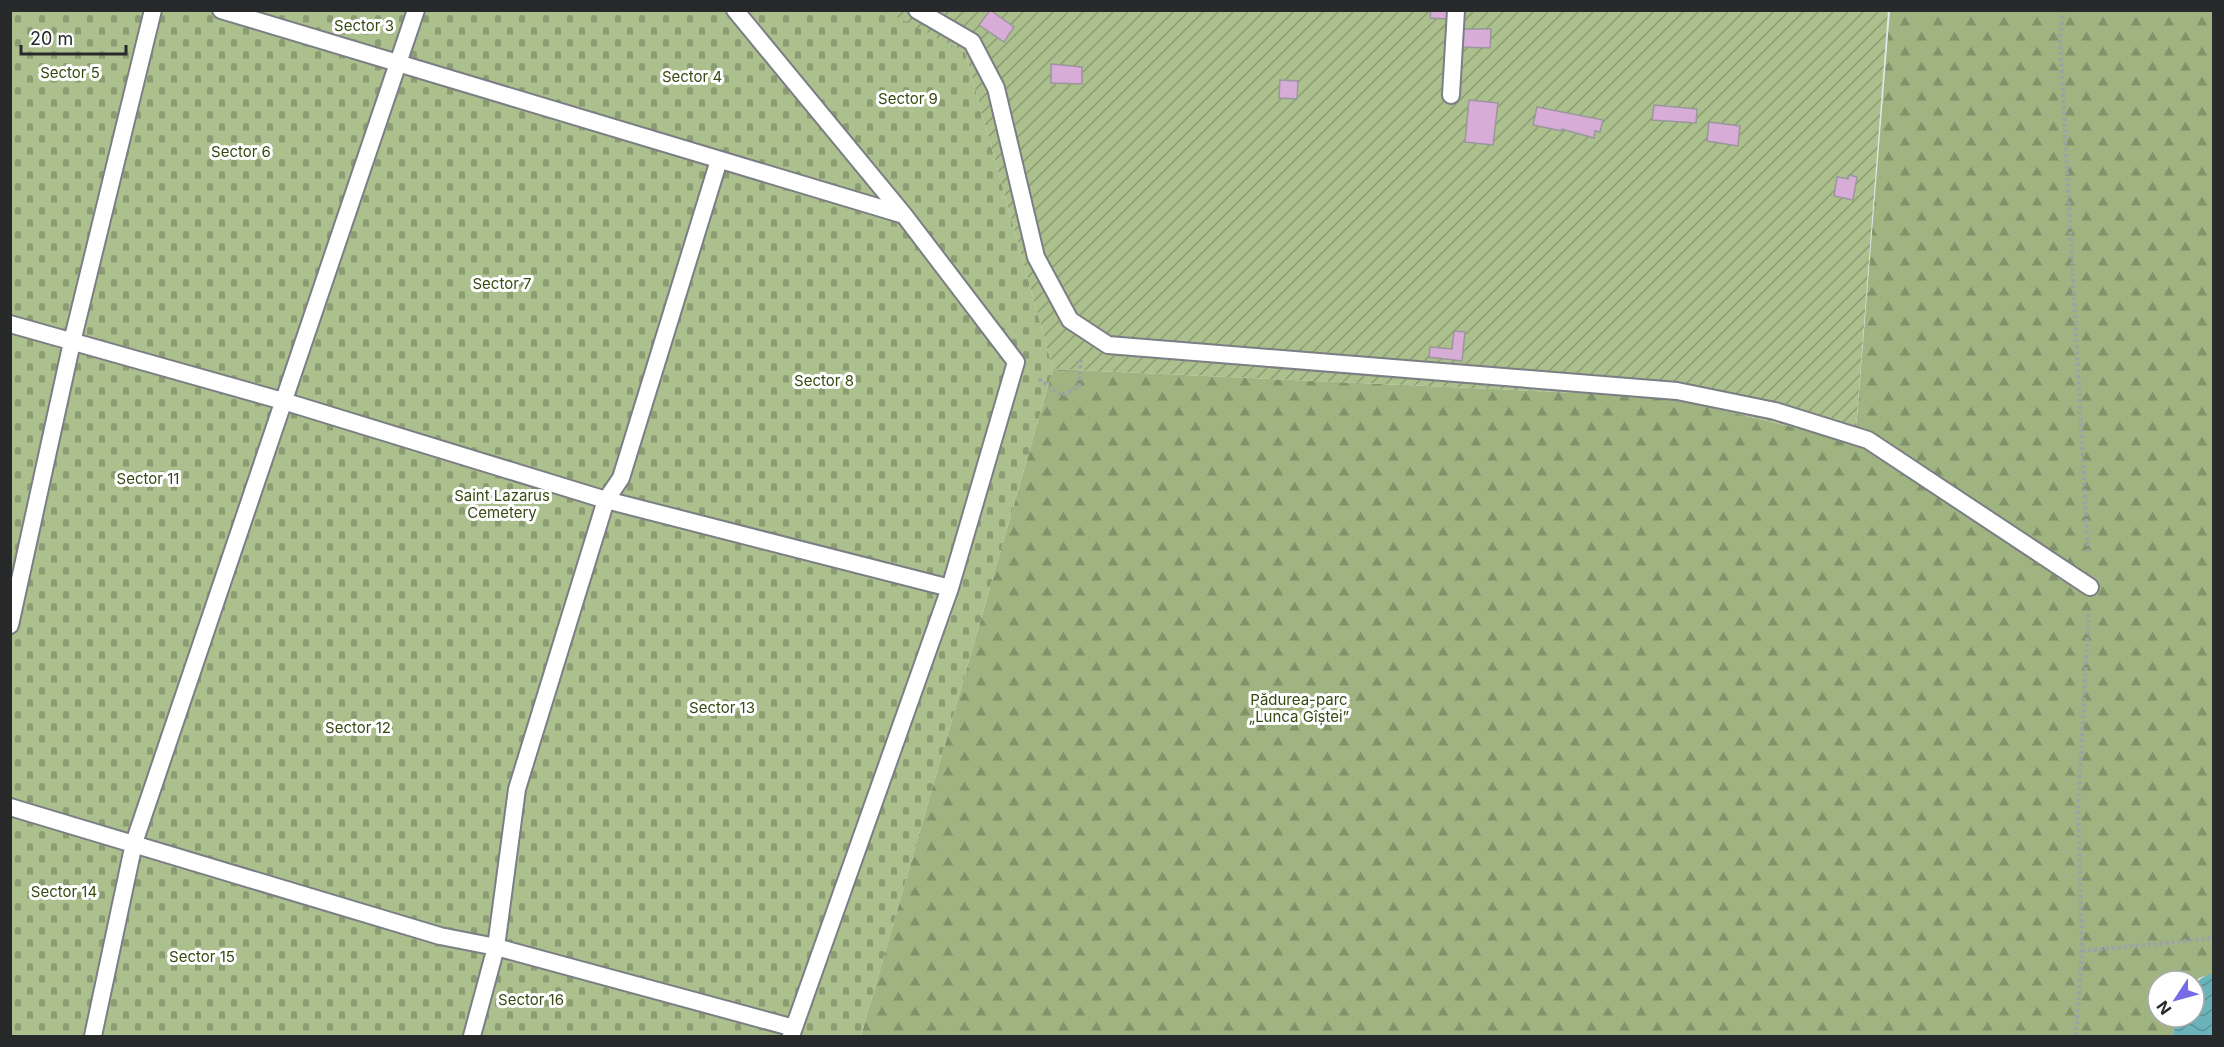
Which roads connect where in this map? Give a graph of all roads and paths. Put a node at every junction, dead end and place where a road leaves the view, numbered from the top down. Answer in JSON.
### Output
{"nodes":[{"id":1,"x":153,"y":10,"type":"edge"},
{"id":2,"x":221,"y":10,"type":"edge"},
{"id":3,"x":416,"y":10,"type":"edge"},
{"id":4,"x":735,"y":10,"type":"edge"},
{"id":5,"x":917,"y":10,"type":"edge"},
{"id":6,"x":1456,"y":10,"type":"edge"},
{"id":7,"x":2063,"y":10,"type":"edge"},
{"id":8,"x":399,"y":64,"type":"junction"},
{"id":9,"x":1450,"y":95,"type":"dead end"},
{"id":10,"x":719,"y":160,"type":"junction"},
{"id":11,"x":904,"y":215,"type":"junction"},
{"id":12,"x":1070,"y":320,"type":"junction"},
{"id":13,"x":10,"y":324,"type":"edge"},
{"id":14,"x":72,"y":342,"type":"junction"},
{"id":15,"x":1016,"y":362,"type":"junction"},
{"id":16,"x":283,"y":401,"type":"junction"},
{"id":17,"x":606,"y":500,"type":"junction"},
{"id":18,"x":2090,"y":587,"type":"junction"},
{"id":19,"x":950,"y":588,"type":"junction"},
{"id":20,"x":10,"y":625,"type":"edge"},
{"id":21,"x":10,"y":807,"type":"edge"},
{"id":22,"x":134,"y":843,"type":"junction"},
{"id":23,"x":2214,"y":938,"type":"edge"},
{"id":24,"x":496,"y":947,"type":"junction"},
{"id":25,"x":2082,"y":951,"type":"junction"},
{"id":26,"x":792,"y":1032,"type":"edge"},
{"id":27,"x":93,"y":1036,"type":"edge"},
{"id":28,"x":472,"y":1036,"type":"edge"},
{"id":29,"x":2076,"y":1036,"type":"edge"}],
"edges":[{"from":1,"to":14,"type":"lane"},
{"from":2,"to":8,"type":"lane"},
{"from":3,"to":8,"type":"lane"},
{"from":4,"to":11,"type":"lane"},
{"from":5,"to":12,"type":"lane"},
{"from":6,"to":9,"type":"lane"},
{"from":7,"to":18,"type":"path"},
{"from":8,"to":10,"type":"lane"},
{"from":8,"to":16,"type":"lane"},
{"from":10,"to":11,"type":"lane"},
{"from":10,"to":17,"type":"lane"},
{"from":11,"to":15,"type":"lane"},
{"from":12,"to":15,"type":"path"},
{"from":12,"to":18,"type":"lane"},
{"from":13,"to":14,"type":"lane"},
{"from":14,"to":16,"type":"lane"},
{"from":14,"to":20,"type":"lane"},
{"from":15,"to":19,"type":"lane"},
{"from":16,"to":17,"type":"lane"},
{"from":16,"to":22,"type":"lane"},
{"from":17,"to":19,"type":"lane"},
{"from":17,"to":24,"type":"lane"},
{"from":18,"to":25,"type":"path"},
{"from":19,"to":26,"type":"lane"},
{"from":21,"to":22,"type":"lane"},
{"from":22,"to":24,"type":"lane"},
{"from":22,"to":27,"type":"lane"},
{"from":23,"to":25,"type":"path"},
{"from":24,"to":26,"type":"lane"},
{"from":24,"to":28,"type":"lane"},
{"from":25,"to":29,"type":"path"}]}
